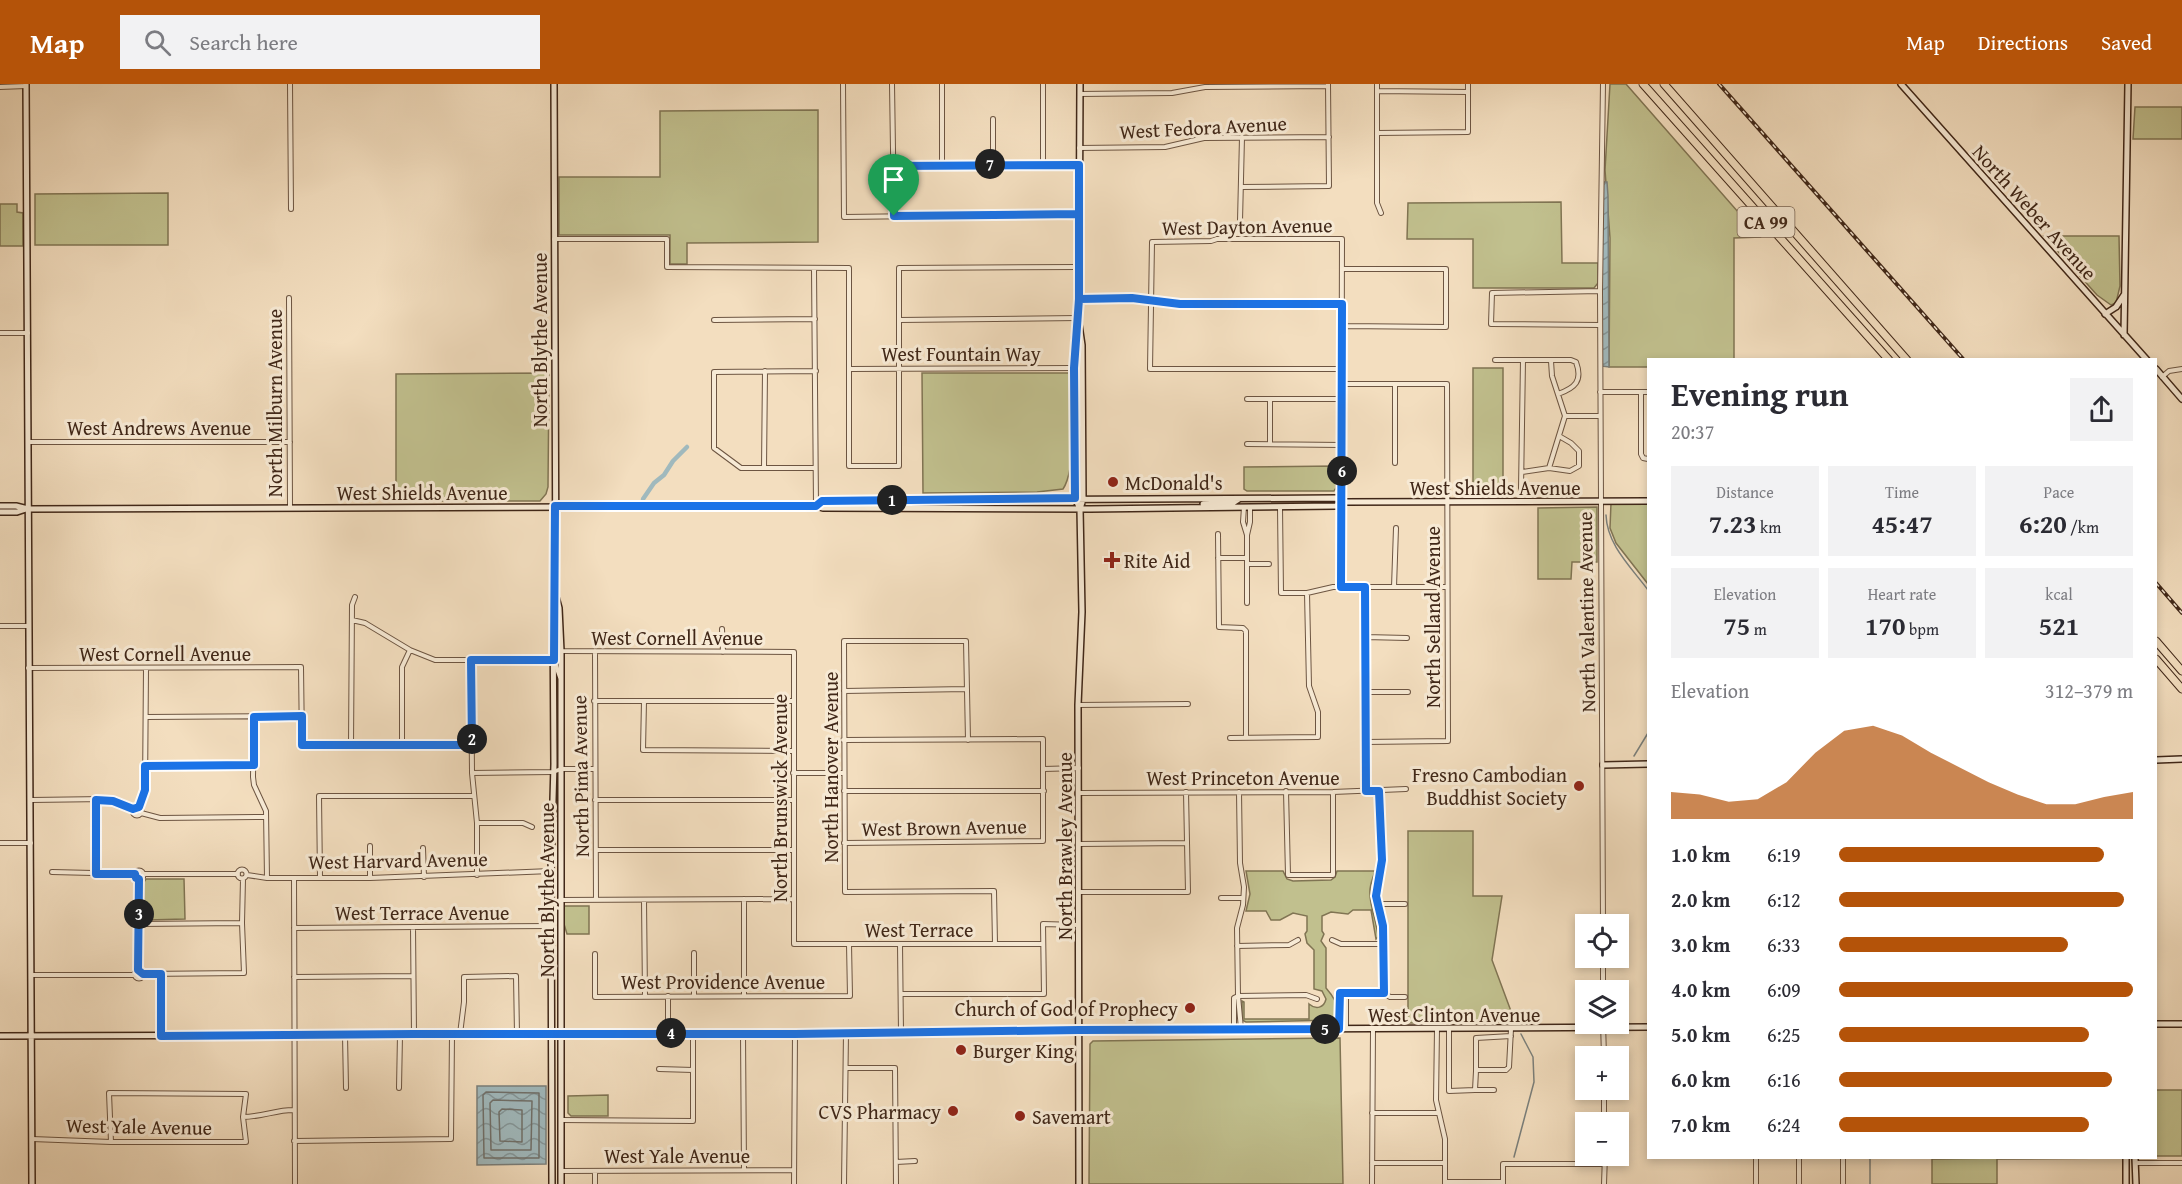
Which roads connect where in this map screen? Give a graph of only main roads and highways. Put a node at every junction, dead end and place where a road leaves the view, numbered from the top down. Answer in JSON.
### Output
{"nodes":[{"id":1,"x":1643,"y":84,"type":"edge"},
{"id":2,"x":1664,"y":84,"type":"edge"},
{"id":3,"x":1887,"y":358,"type":"edge"},
{"id":4,"x":1905,"y":358,"type":"edge"},
{"id":5,"x":2157,"y":642,"type":"edge"},
{"id":6,"x":2157,"y":660,"type":"edge"},
{"id":7,"x":2182,"y":671,"type":"edge"},
{"id":8,"x":2182,"y":689,"type":"edge"}],
"edges":[{"from":1,"to":3,"type":"highway","number":"CA 99"},
{"from":2,"to":4,"type":"highway","number":"CA 99"},
{"from":5,"to":7,"type":"highway"},
{"from":6,"to":8,"type":"highway"}]}
